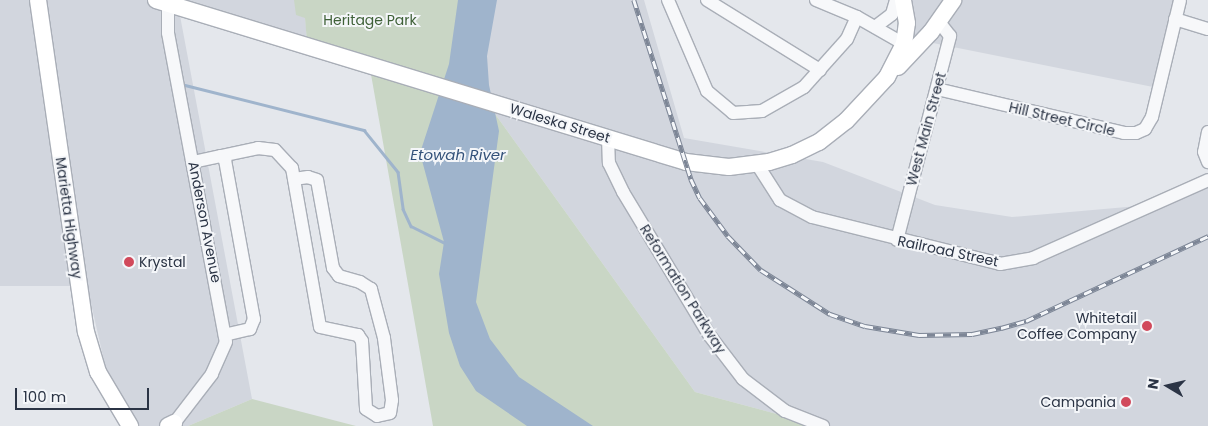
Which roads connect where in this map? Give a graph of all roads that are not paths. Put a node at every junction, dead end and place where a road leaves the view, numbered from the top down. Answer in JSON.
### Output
{"nodes":[{"id":1,"x":38,"y":0,"type":"edge"},
{"id":2,"x":50,"y":0,"type":"edge"},
{"id":3,"x":668,"y":0,"type":"edge"},
{"id":4,"x":708,"y":0,"type":"edge"},
{"id":5,"x":816,"y":0,"type":"edge"},
{"id":6,"x":896,"y":0,"type":"edge"},
{"id":7,"x":904,"y":0,"type":"edge"},
{"id":8,"x":1180,"y":0,"type":"edge"},
{"id":9,"x":950,"y":1,"type":"edge"},
{"id":10,"x":162,"y":2,"type":"edge"},
{"id":11,"x":857,"y":18,"type":"junction"},
{"id":12,"x":1175,"y":19,"type":"junction"},
{"id":13,"x":939,"y":22,"type":"junction"},
{"id":14,"x":875,"y":28,"type":"junction"},
{"id":15,"x":1208,"y":29,"type":"edge"},
{"id":16,"x":43,"y":36,"type":"junction"},
{"id":17,"x":904,"y":44,"type":"junction"},
{"id":18,"x":820,"y":70,"type":"junction"},
{"id":19,"x":887,"y":77,"type":"junction"},
{"id":20,"x":937,"y":89,"type":"junction"},
{"id":21,"x":1208,"y":132,"type":"edge"},
{"id":22,"x":608,"y":138,"type":"junction"},
{"id":23,"x":221,"y":156,"type":"junction"},
{"id":24,"x":193,"y":162,"type":"junction"},
{"id":25,"x":1208,"y":162,"type":"edge"},
{"id":26,"x":757,"y":164,"type":"junction"},
{"id":27,"x":294,"y":179,"type":"junction"},
{"id":28,"x":1208,"y":180,"type":"edge"},
{"id":29,"x":897,"y":240,"type":"junction"},
{"id":30,"x":225,"y":336,"type":"junction"},
{"id":31,"x":384,"y":338,"type":"junction"},
{"id":32,"x":362,"y":341,"type":"junction"},
{"id":33,"x":172,"y":425,"type":"edge"},
{"id":34,"x":130,"y":426,"type":"edge"},
{"id":35,"x":823,"y":426,"type":"edge"}],
"edges":[{"from":1,"to":16,"type":"main road","name":"Marietta Highway"},
{"from":2,"to":16,"type":"main road"},
{"from":3,"to":18,"type":"street"},
{"from":4,"to":18,"type":"street"},
{"from":5,"to":11,"type":"street"},
{"from":6,"to":14,"type":"street"},
{"from":7,"to":17,"type":"main road","name":"Waleska Street"},
{"from":8,"to":12,"type":"street","name":"Hill Street Circle"},
{"from":9,"to":13,"type":"main road"},
{"from":10,"to":22,"type":"main road","name":"Waleska Street"},
{"from":10,"to":24,"type":"street","name":"Anderson Avenue"},
{"from":11,"to":14,"type":"street"},
{"from":11,"to":18,"type":"street"},
{"from":12,"to":15,"type":"street"},
{"from":12,"to":20,"type":"street","name":"Hill Street Circle"},
{"from":13,"to":19,"type":"main road"},
{"from":13,"to":20,"type":"street","name":"West Main Street"},
{"from":14,"to":17,"type":"street"},
{"from":16,"to":34,"type":"main road","name":"Marietta Highway"},
{"from":17,"to":19,"type":"main road","name":"Waleska Street"},
{"from":19,"to":26,"type":"main road","name":"Waleska Street"},
{"from":20,"to":29,"type":"street","name":"West Main Street"},
{"from":21,"to":25,"type":"street"},
{"from":22,"to":26,"type":"main road","name":"Waleska Street"},
{"from":22,"to":35,"type":"street","name":"Reformation Parkway"},
{"from":23,"to":24,"type":"street"},
{"from":23,"to":27,"type":"street"},
{"from":23,"to":30,"type":"street"},
{"from":24,"to":30,"type":"street","name":"Anderson Avenue"},
{"from":26,"to":29,"type":"street","name":"Railroad Street"},
{"from":27,"to":31,"type":"street"},
{"from":27,"to":32,"type":"street"},
{"from":28,"to":29,"type":"street","name":"Railroad Street"},
{"from":30,"to":33,"type":"street","name":"Anderson Avenue"},
{"from":31,"to":32,"type":"street"},
{"from":31,"to":32,"type":"street"}]}
